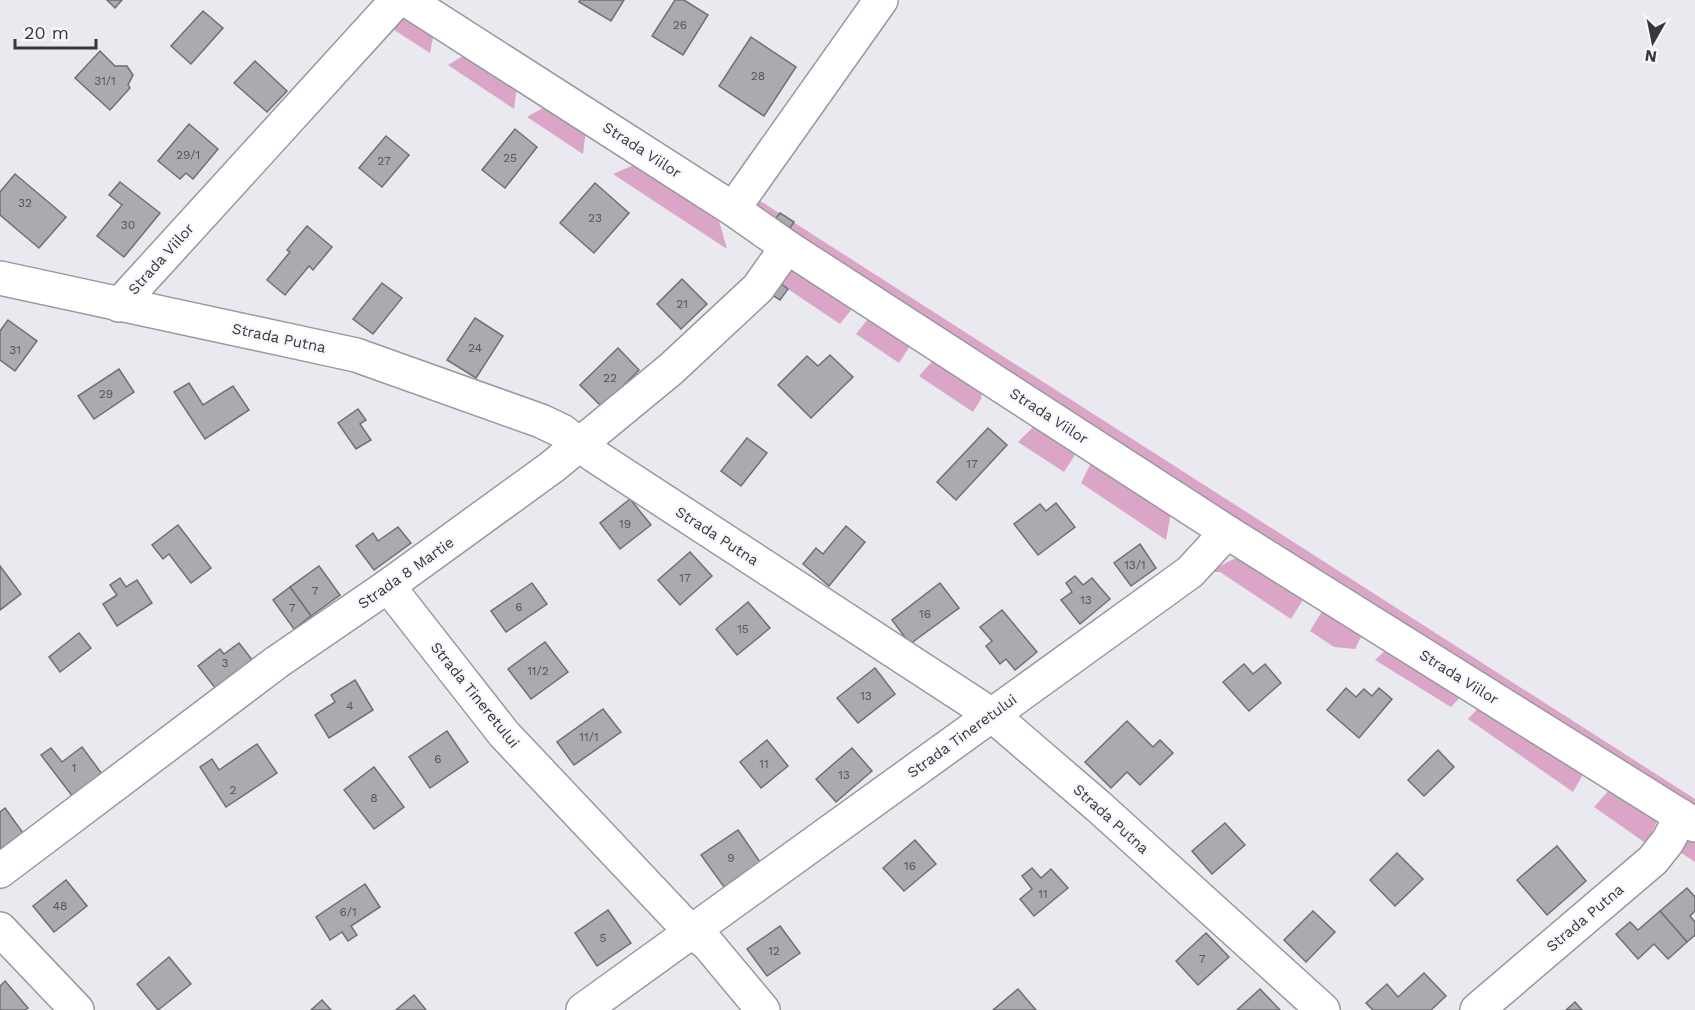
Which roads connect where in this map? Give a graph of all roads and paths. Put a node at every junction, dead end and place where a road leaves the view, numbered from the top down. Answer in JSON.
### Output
{"nodes":[{"id":1,"x":397,"y":0,"type":"edge"},
{"id":2,"x":407,"y":0,"type":"edge"},
{"id":3,"x":881,"y":0,"type":"edge"},
{"id":4,"x":733,"y":209,"type":"junction"},
{"id":5,"x":787,"y":247,"type":"junction"},
{"id":6,"x":0,"y":278,"type":"edge"},
{"id":7,"x":119,"y":305,"type":"junction"},
{"id":8,"x":580,"y":443,"type":"junction"},
{"id":9,"x":1227,"y":532,"type":"junction"},
{"id":10,"x":388,"y":586,"type":"junction"},
{"id":11,"x":992,"y":715,"type":"junction"},
{"id":12,"x":1688,"y":821,"type":"edge"},
{"id":13,"x":0,"y":871,"type":"edge"},
{"id":14,"x":0,"y":929,"type":"edge"},
{"id":15,"x":690,"y":931,"type":"junction"},
{"id":16,"x":77,"y":1010,"type":"edge"},
{"id":17,"x":583,"y":1010,"type":"edge"},
{"id":18,"x":763,"y":1010,"type":"edge"},
{"id":19,"x":1323,"y":1010,"type":"edge"},
{"id":20,"x":1477,"y":1010,"type":"edge"}],
"edges":[{"from":1,"to":7,"type":"street","name":"Strada Viilor"},
{"from":2,"to":4,"type":"street","name":"Strada Viilor"},
{"from":3,"to":4,"type":"street"},
{"from":4,"to":5,"type":"street","name":"Strada Viilor"},
{"from":5,"to":8,"type":"street","name":"Strada 8 Martie"},
{"from":5,"to":9,"type":"street","name":"Strada Viilor"},
{"from":6,"to":7,"type":"street","name":"Strada Putna"},
{"from":7,"to":8,"type":"street","name":"Strada Putna"},
{"from":8,"to":10,"type":"street","name":"Strada 8 Martie"},
{"from":8,"to":11,"type":"street","name":"Strada Putna"},
{"from":9,"to":11,"type":"street","name":"Strada Tineretului"},
{"from":9,"to":12,"type":"street","name":"Strada Viilor"},
{"from":10,"to":13,"type":"street","name":"Strada 8 Martie"},
{"from":10,"to":15,"type":"street","name":"Strada Tineretului"},
{"from":11,"to":15,"type":"street","name":"Strada Tineretului"},
{"from":11,"to":19,"type":"street","name":"Strada Putna"},
{"from":12,"to":20,"type":"street","name":"Strada Putna"},
{"from":14,"to":16,"type":"street"},
{"from":15,"to":17,"type":"street","name":"Strada Tineretului"},
{"from":15,"to":18,"type":"street","name":"Strada Tineretului"}]}
